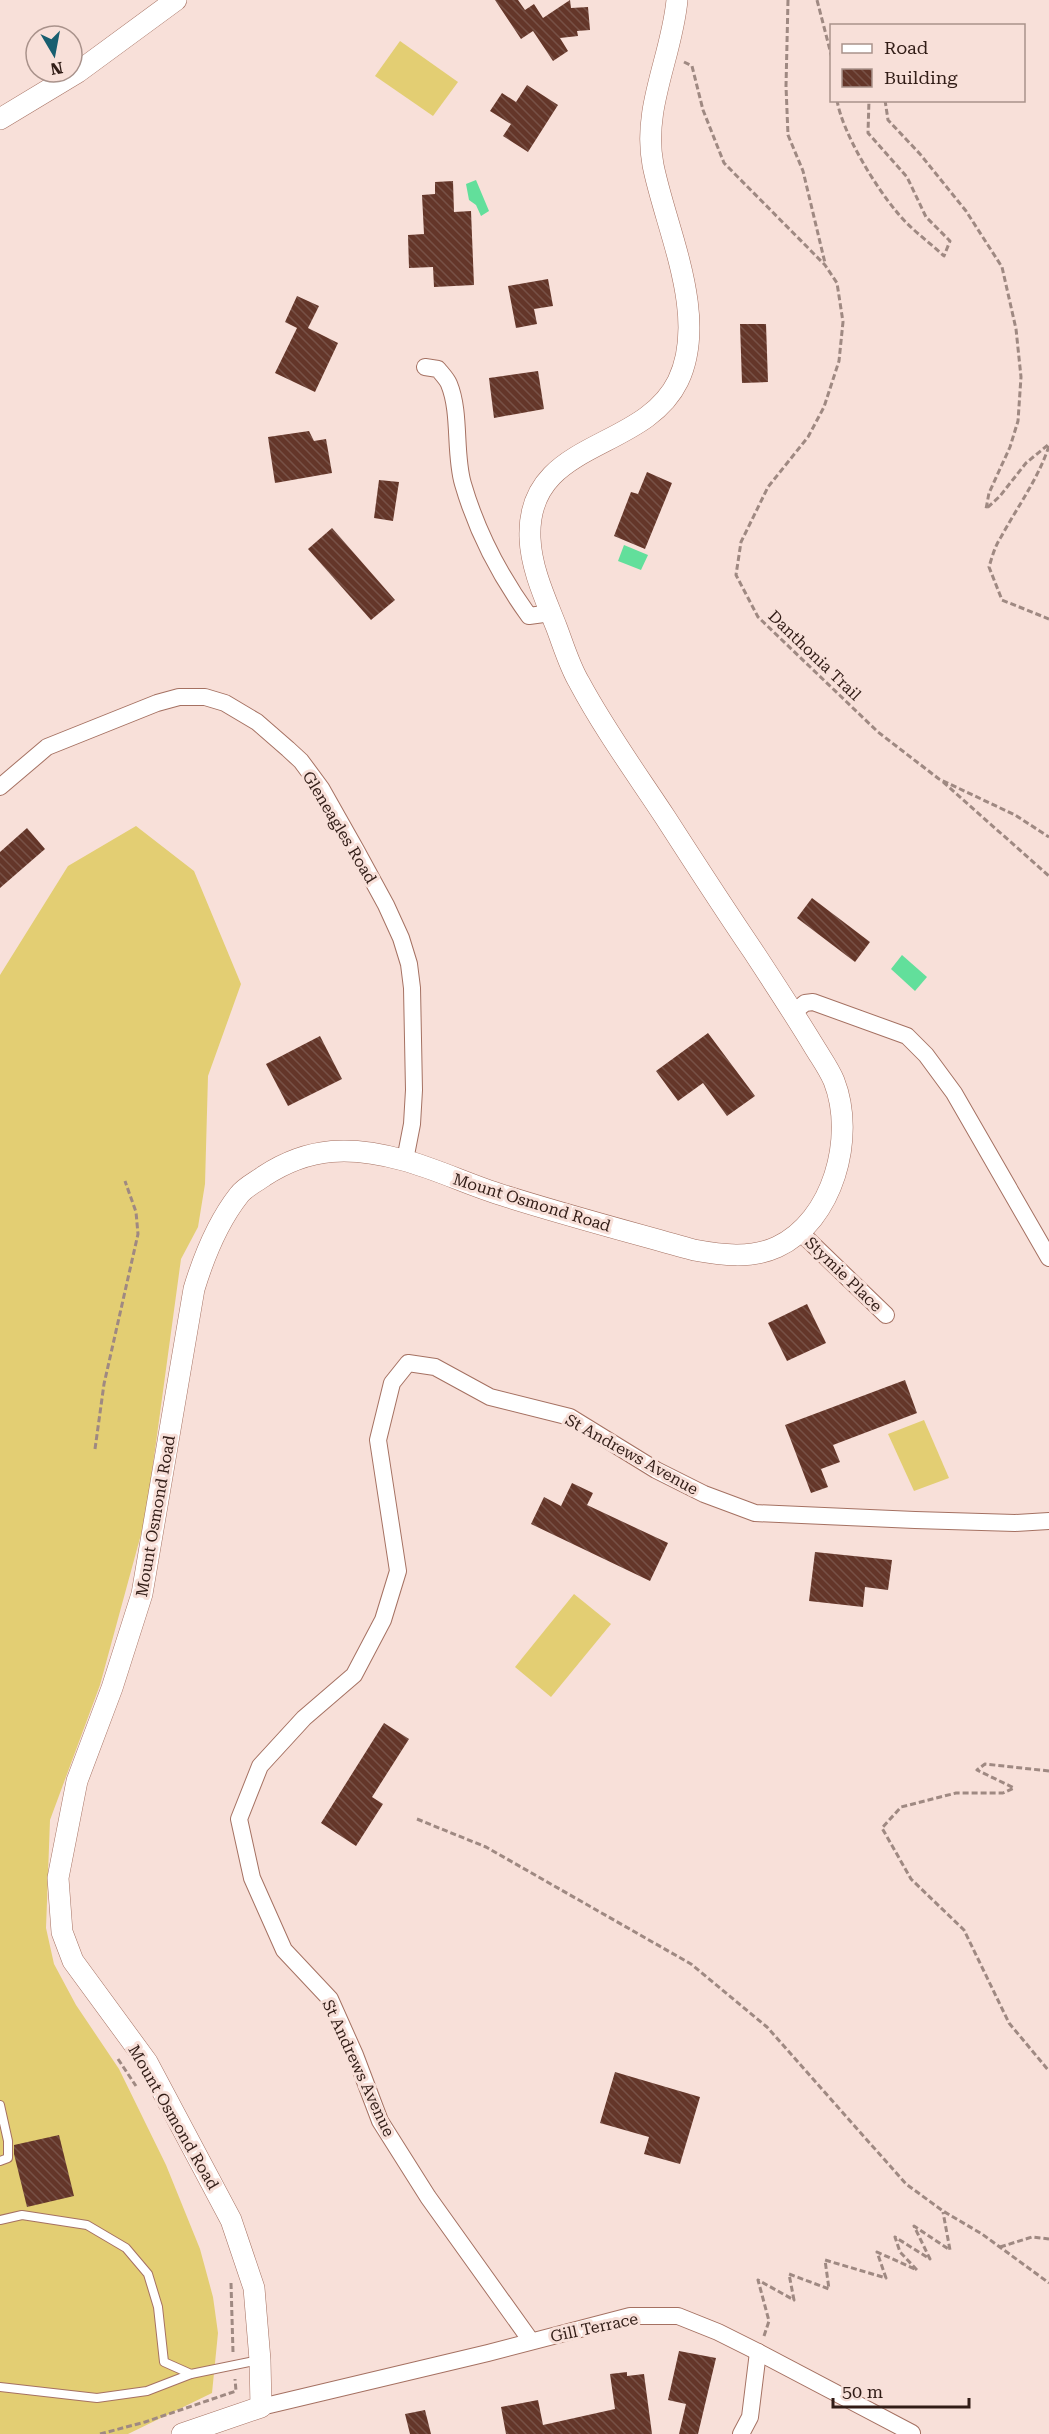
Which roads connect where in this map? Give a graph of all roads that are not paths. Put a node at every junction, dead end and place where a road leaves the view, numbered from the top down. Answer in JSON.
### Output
{"nodes":[{"id":1,"x":176,"y":0,"type":"edge"},
{"id":2,"x":677,"y":0,"type":"edge"},
{"id":3,"x":0,"y":119,"type":"edge"},
{"id":4,"x":425,"y":368,"type":"dead end"},
{"id":5,"x":551,"y":613,"type":"junction"},
{"id":6,"x":0,"y":787,"type":"edge"},
{"id":7,"x":794,"y":1012,"type":"junction"},
{"id":8,"x":405,"y":1160,"type":"junction"},
{"id":9,"x":801,"y":1233,"type":"junction"},
{"id":10,"x":1049,"y":1258,"type":"edge"},
{"id":11,"x":886,"y":1315,"type":"dead end"},
{"id":12,"x":1049,"y":1521,"type":"edge"},
{"id":13,"x":0,"y":2104,"type":"edge"},
{"id":14,"x":0,"y":2161,"type":"edge"},
{"id":15,"x":0,"y":2220,"type":"edge"},
{"id":16,"x":531,"y":2341,"type":"junction"},
{"id":17,"x":758,"y":2352,"type":"junction"},
{"id":18,"x":260,"y":2360,"type":"junction"},
{"id":19,"x":191,"y":2374,"type":"junction"},
{"id":20,"x":0,"y":2387,"type":"edge"},
{"id":21,"x":261,"y":2407,"type":"junction"},
{"id":22,"x":912,"y":2433,"type":"edge"},
{"id":23,"x":182,"y":2434,"type":"edge"},
{"id":24,"x":741,"y":2434,"type":"edge"}],
"edges":[{"from":1,"to":3,"type":"street"},
{"from":2,"to":5,"type":"street","name":"Mount Osmond Road"},
{"from":4,"to":5,"type":"street"},
{"from":5,"to":7,"type":"street","name":"Mount Osmond Road"},
{"from":6,"to":8,"type":"street","name":"Gleneagles Road"},
{"from":7,"to":9,"type":"street","name":"Mount Osmond Road"},
{"from":7,"to":10,"type":"street"},
{"from":8,"to":9,"type":"street","name":"Mount Osmond Road"},
{"from":8,"to":18,"type":"street","name":"Mount Osmond Road"},
{"from":9,"to":11,"type":"street","name":"Stymie Place"},
{"from":12,"to":16,"type":"street","name":"St Andrews Avenue"},
{"from":13,"to":14,"type":"lane"},
{"from":15,"to":19,"type":"lane"},
{"from":16,"to":17,"type":"street","name":"Gill Terrace"},
{"from":16,"to":21,"type":"street","name":"Gill Terrace"},
{"from":17,"to":22,"type":"street","name":"Gill Terrace"},
{"from":17,"to":24,"type":"street"},
{"from":18,"to":19,"type":"lane"},
{"from":18,"to":21,"type":"street","name":"Mount Osmond Road"},
{"from":19,"to":20,"type":"lane"},
{"from":21,"to":23,"type":"street"}]}
